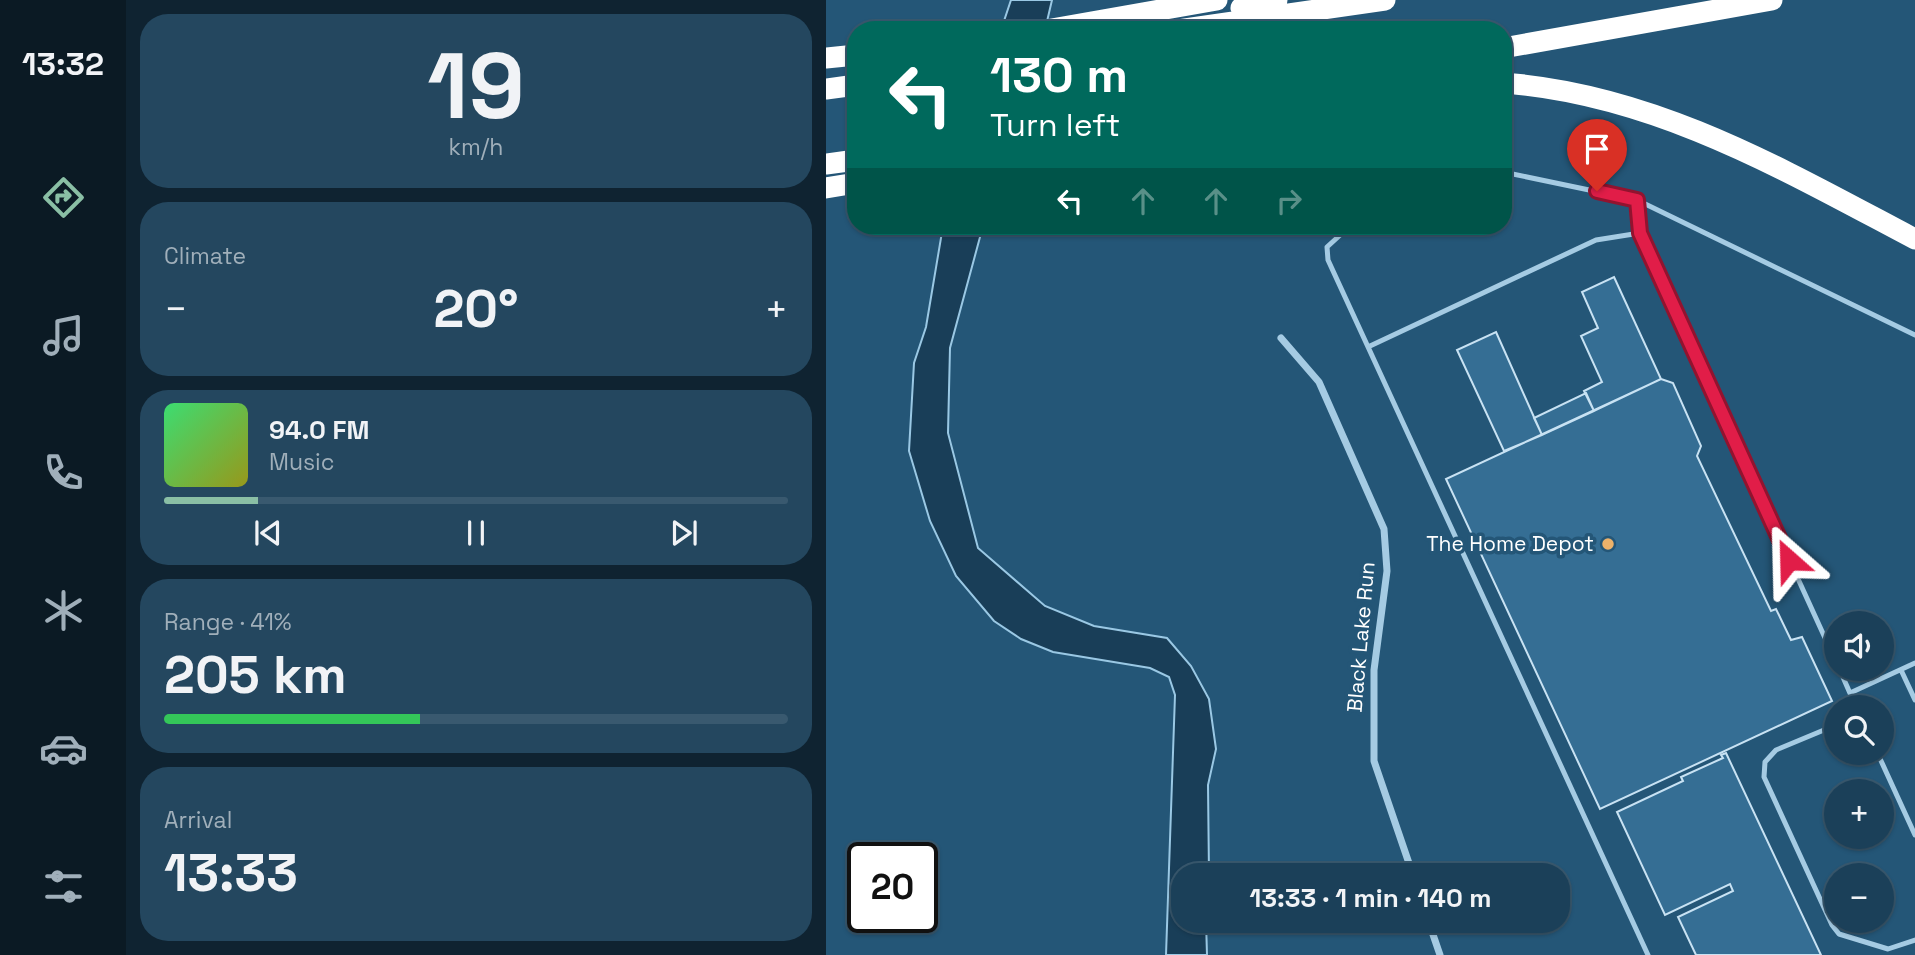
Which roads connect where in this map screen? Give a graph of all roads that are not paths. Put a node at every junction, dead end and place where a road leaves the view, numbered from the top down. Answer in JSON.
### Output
{"nodes":[{"id":1,"x":1217,"y":0,"type":"edge"},
{"id":2,"x":1277,"y":0,"type":"edge"},
{"id":3,"x":1385,"y":0,"type":"edge"},
{"id":4,"x":1772,"y":0,"type":"edge"},
{"id":5,"x":1097,"y":21,"type":"edge"},
{"id":6,"x":1194,"y":21,"type":"edge"},
{"id":7,"x":1240,"y":21,"type":"edge"},
{"id":8,"x":1512,"y":46,"type":"edge"},
{"id":9,"x":847,"y":56,"type":"edge"},
{"id":10,"x":826,"y":58,"type":"edge"},
{"id":11,"x":1512,"y":84,"type":"edge"},
{"id":12,"x":847,"y":86,"type":"edge"},
{"id":13,"x":826,"y":89,"type":"edge"},
{"id":14,"x":1512,"y":94,"type":"edge"},
{"id":15,"x":1635,"y":107,"type":"junction"},
{"id":16,"x":847,"y":161,"type":"edge"},
{"id":17,"x":826,"y":164,"type":"edge"},
{"id":18,"x":1512,"y":174,"type":"edge"},
{"id":19,"x":847,"y":184,"type":"edge"},
{"id":20,"x":826,"y":188,"type":"edge"},
{"id":21,"x":1637,"y":200,"type":"junction"},
{"id":22,"x":1640,"y":233,"type":"junction"},
{"id":23,"x":1341,"y":235,"type":"edge"},
{"id":24,"x":1915,"y":239,"type":"edge"},
{"id":25,"x":1915,"y":335,"type":"edge"},
{"id":26,"x":1281,"y":338,"type":"dead end"},
{"id":27,"x":1370,"y":346,"type":"junction"},
{"id":28,"x":1824,"y":636,"type":"edge"},
{"id":29,"x":1915,"y":663,"type":"edge"},
{"id":30,"x":1901,"y":670,"type":"junction"},
{"id":31,"x":1845,"y":681,"type":"edge"},
{"id":32,"x":1850,"y":693,"type":"joint"},
{"id":33,"x":1915,"y":700,"type":"edge"},
{"id":34,"x":1824,"y":730,"type":"edge"},
{"id":35,"x":1883,"y":765,"type":"edge"},
{"id":36,"x":1915,"y":835,"type":"edge"},
{"id":37,"x":1409,"y":863,"type":"edge"},
{"id":38,"x":1432,"y":933,"type":"edge"},
{"id":39,"x":1915,"y":940,"type":"edge"},
{"id":40,"x":1440,"y":955,"type":"edge"},
{"id":41,"x":1648,"y":955,"type":"edge"}],
"edges":[{"from":1,"to":5,"type":"highway"},
{"from":2,"to":6,"type":"highway"},
{"from":3,"to":7,"type":"highway"},
{"from":4,"to":8,"type":"highway"},
{"from":9,"to":10,"type":"highway"},
{"from":11,"to":15,"type":"highway"},
{"from":12,"to":13,"type":"highway"},
{"from":14,"to":15,"type":"highway"},
{"from":15,"to":24,"type":"highway"},
{"from":16,"to":17,"type":"highway"},
{"from":18,"to":21,"type":"lane"},
{"from":19,"to":20,"type":"highway"},
{"from":21,"to":22,"type":"lane"},
{"from":21,"to":25,"type":"lane"},
{"from":22,"to":27,"type":"lane"},
{"from":22,"to":28,"type":"lane"},
{"from":23,"to":27,"type":"lane"},
{"from":26,"to":37,"type":"street","name":"Black Lake Run"},
{"from":27,"to":41,"type":"lane"},
{"from":29,"to":30,"type":"lane"},
{"from":30,"to":32,"type":"lane"},
{"from":30,"to":33,"type":"lane"},
{"from":31,"to":32,"type":"lane"},
{"from":34,"to":39,"type":"lane"},
{"from":35,"to":36,"type":"lane"},
{"from":38,"to":40,"type":"street"}]}
